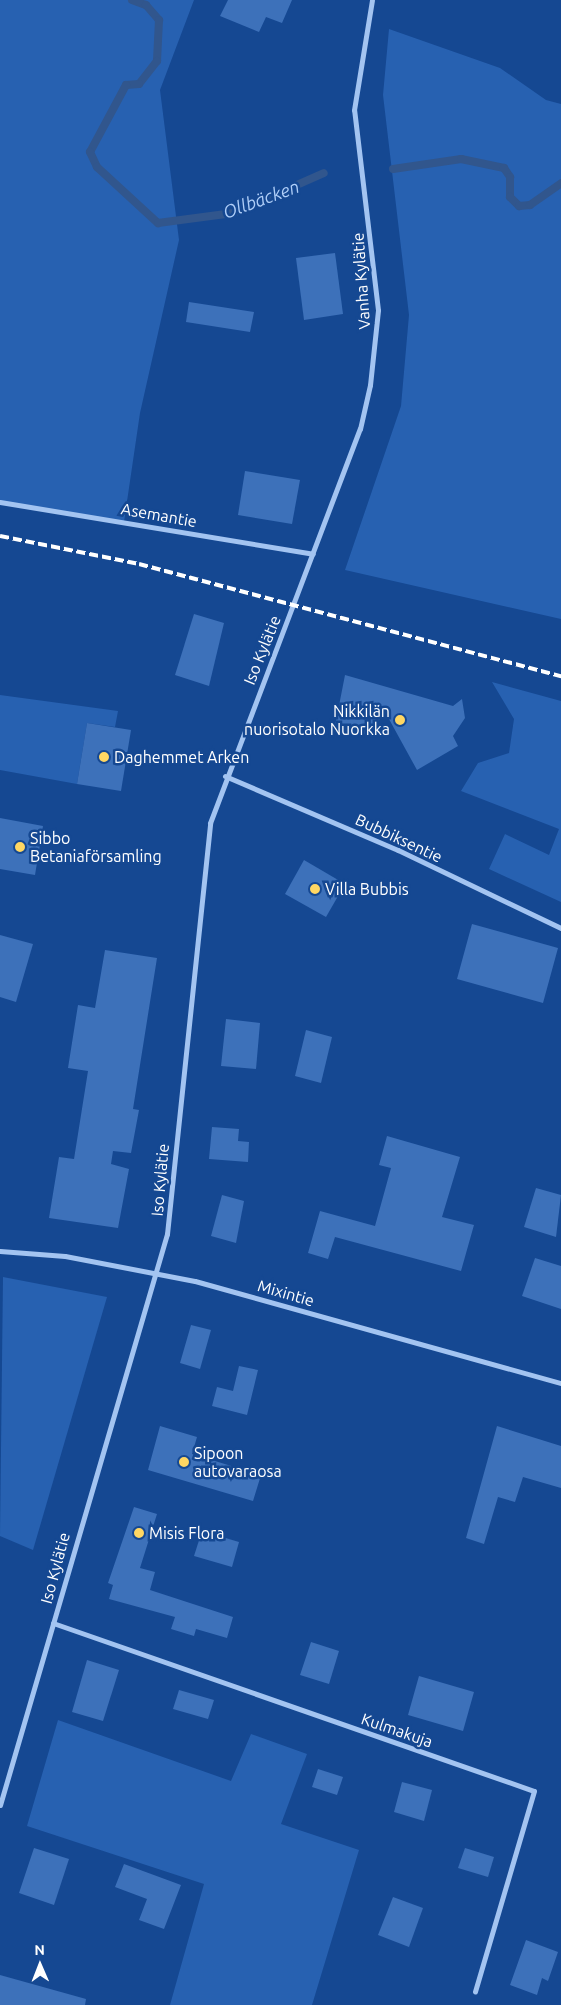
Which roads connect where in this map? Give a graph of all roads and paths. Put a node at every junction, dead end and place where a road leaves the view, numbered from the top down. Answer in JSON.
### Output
{"nodes":[{"id":1,"x":372,"y":0,"type":"edge"},
{"id":2,"x":0,"y":502,"type":"edge"},
{"id":3,"x":313,"y":554,"type":"junction"},
{"id":4,"x":225,"y":776,"type":"junction"},
{"id":5,"x":561,"y":928,"type":"edge"},
{"id":6,"x":0,"y":1251,"type":"edge"},
{"id":7,"x":156,"y":1272,"type":"junction"},
{"id":8,"x":561,"y":1383,"type":"edge"},
{"id":9,"x":53,"y":1623,"type":"junction"},
{"id":10,"x":0,"y":1805,"type":"edge"},
{"id":11,"x":475,"y":1992,"type":"dead end"}],
"edges":[{"from":1,"to":3,"type":"street","name":"Vanha Kylätie"},
{"from":2,"to":3,"type":"street","name":"Asemantie"},
{"from":3,"to":4,"type":"street","name":"Iso Kylätie"},
{"from":4,"to":5,"type":"street","name":"Bubbiksentie"},
{"from":4,"to":7,"type":"street","name":"Iso Kylätie"},
{"from":6,"to":7,"type":"street","name":"Mixintie"},
{"from":7,"to":8,"type":"street","name":"Mixintie"},
{"from":7,"to":9,"type":"street","name":"Iso Kylätie"},
{"from":9,"to":10,"type":"street","name":"Iso Kylätie"},
{"from":9,"to":11,"type":"street","name":"Kulmakuja"}]}
